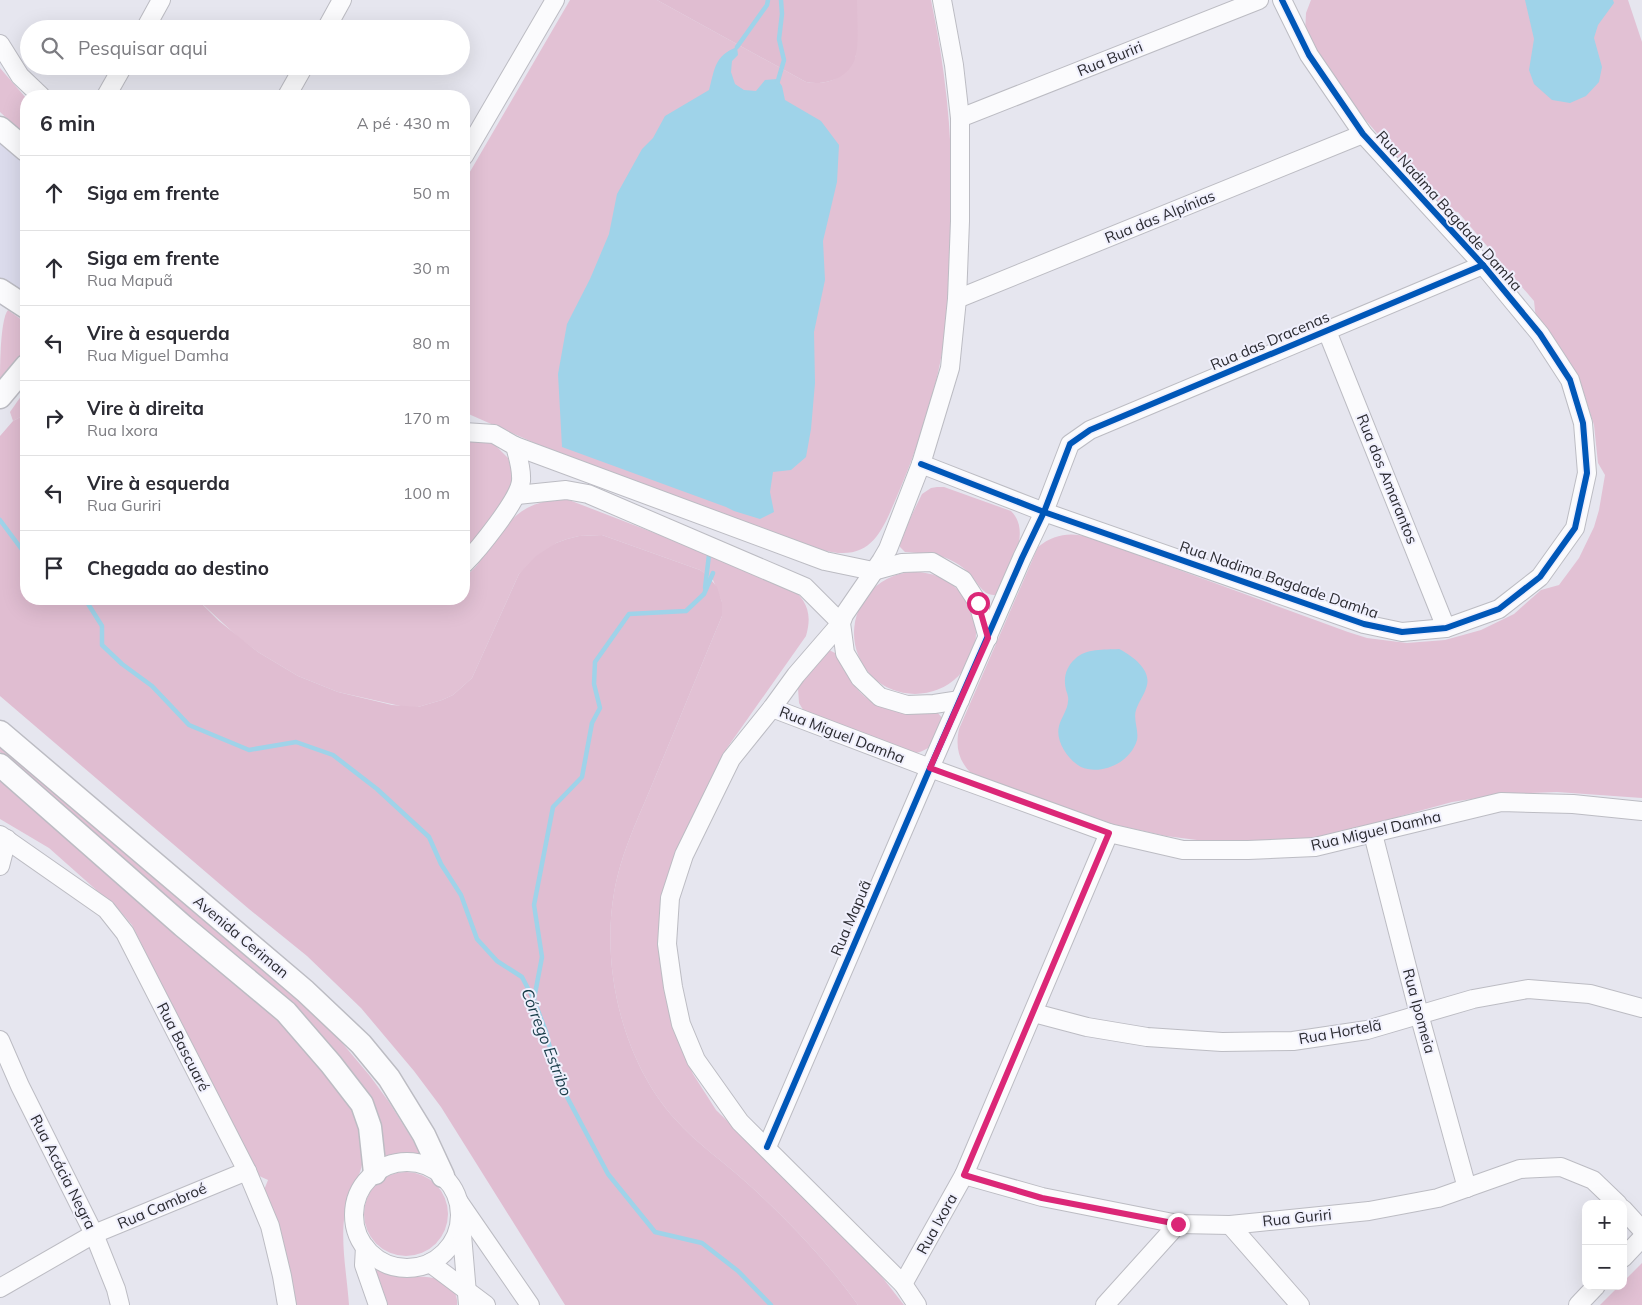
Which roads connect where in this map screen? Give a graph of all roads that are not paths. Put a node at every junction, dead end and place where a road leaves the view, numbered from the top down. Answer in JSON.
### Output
{"nodes":[{"id":1,"x":161,"y":0,"type":"edge"},
{"id":2,"x":342,"y":0,"type":"edge"},
{"id":3,"x":555,"y":0,"type":"edge"},
{"id":4,"x":942,"y":0,"type":"edge"},
{"id":5,"x":1259,"y":0,"type":"edge"},
{"id":6,"x":1282,"y":0,"type":"edge"},
{"id":7,"x":150,"y":20,"type":"edge"},
{"id":8,"x":331,"y":20,"type":"edge"},
{"id":9,"x":0,"y":44,"type":"edge"},
{"id":10,"x":118,"y":75,"type":"edge"},
{"id":11,"x":299,"y":75,"type":"edge"},
{"id":12,"x":34,"y":90,"type":"edge"},
{"id":13,"x":109,"y":90,"type":"edge"},
{"id":14,"x":290,"y":90,"type":"edge"},
{"id":15,"x":960,"y":118,"type":"junction"},
{"id":16,"x":0,"y":128,"type":"edge"},
{"id":17,"x":1363,"y":134,"type":"junction"},
{"id":18,"x":20,"y":145,"type":"edge"},
{"id":19,"x":470,"y":146,"type":"edge"},
{"id":20,"x":1483,"y":265,"type":"junction"},
{"id":21,"x":0,"y":290,"type":"edge"},
{"id":22,"x":957,"y":299,"type":"junction"},
{"id":23,"x":20,"y":303,"type":"edge"},
{"id":24,"x":1328,"y":331,"type":"junction"},
{"id":25,"x":20,"y":373,"type":"edge"},
{"id":26,"x":0,"y":397,"type":"edge"},
{"id":27,"x":470,"y":423,"type":"edge"},
{"id":28,"x":470,"y":432,"type":"edge"},
{"id":29,"x":494,"y":434,"type":"junction"},
{"id":30,"x":515,"y":446,"type":"junction"},
{"id":31,"x":921,"y":464,"type":"junction"},
{"id":32,"x":517,"y":494,"type":"junction"},
{"id":33,"x":1044,"y":512,"type":"junction"},
{"id":34,"x":470,"y":558,"type":"edge"},
{"id":35,"x":877,"y":566,"type":"junction"},
{"id":36,"x":841,"y":623,"type":"junction"},
{"id":37,"x":1446,"y":628,"type":"junction"},
{"id":38,"x":988,"y":638,"type":"junction"},
{"id":39,"x":960,"y":700,"type":"junction"},
{"id":40,"x":772,"y":708,"type":"junction"},
{"id":41,"x":0,"y":732,"type":"edge"},
{"id":42,"x":0,"y":765,"type":"edge"},
{"id":43,"x":930,"y":768,"type":"junction"},
{"id":44,"x":1642,"y":811,"type":"edge"},
{"id":45,"x":1109,"y":833,"type":"junction"},
{"id":46,"x":1373,"y":834,"type":"junction"},
{"id":47,"x":2,"y":838,"type":"edge"},
{"id":48,"x":0,"y":866,"type":"edge"},
{"id":49,"x":1642,"y":1008,"type":"edge"},
{"id":50,"x":1034,"y":1013,"type":"junction"},
{"id":51,"x":1419,"y":1014,"type":"junction"},
{"id":52,"x":0,"y":1040,"type":"edge"},
{"id":53,"x":767,"y":1147,"type":"junction"},
{"id":54,"x":246,"y":1171,"type":"junction"},
{"id":55,"x":375,"y":1173,"type":"junction"},
{"id":56,"x":964,"y":1175,"type":"junction"},
{"id":57,"x":443,"y":1176,"type":"junction"},
{"id":58,"x":1467,"y":1188,"type":"junction"},
{"id":59,"x":1614,"y":1200,"type":"edge"},
{"id":60,"x":459,"y":1207,"type":"junction"},
{"id":61,"x":1627,"y":1214,"type":"edge"},
{"id":62,"x":1178,"y":1224,"type":"junction"},
{"id":63,"x":1230,"y":1225,"type":"junction"},
{"id":64,"x":1642,"y":1230,"type":"edge"},
{"id":65,"x":94,"y":1234,"type":"junction"},
{"id":66,"x":1642,"y":1238,"type":"edge"},
{"id":67,"x":365,"y":1247,"type":"junction"},
{"id":68,"x":1627,"y":1254,"type":"edge"},
{"id":69,"x":430,"y":1263,"type":"junction"},
{"id":70,"x":904,"y":1284,"type":"junction"},
{"id":71,"x":0,"y":1288,"type":"edge"},
{"id":72,"x":1592,"y":1290,"type":"edge"},
{"id":73,"x":468,"y":1298,"type":"edge"},
{"id":74,"x":120,"y":1305,"type":"edge"},
{"id":75,"x":287,"y":1305,"type":"edge"},
{"id":76,"x":378,"y":1305,"type":"edge"},
{"id":77,"x":486,"y":1305,"type":"edge"},
{"id":78,"x":530,"y":1305,"type":"edge"},
{"id":79,"x":917,"y":1305,"type":"edge"},
{"id":80,"x":1105,"y":1305,"type":"edge"},
{"id":81,"x":1300,"y":1305,"type":"edge"},
{"id":82,"x":1578,"y":1305,"type":"edge"}],
"edges":[{"from":1,"to":7,"type":"street"},
{"from":2,"to":8,"type":"street"},
{"from":3,"to":19,"type":"street"},
{"from":4,"to":15,"type":"street"},
{"from":5,"to":15,"type":"street","name":"Rua Buriri"},
{"from":6,"to":17,"type":"street","name":"Rua Nadima Bagdade Damha"},
{"from":9,"to":12,"type":"street"},
{"from":10,"to":13,"type":"street"},
{"from":11,"to":14,"type":"street"},
{"from":15,"to":22,"type":"street"},
{"from":16,"to":18,"type":"street"},
{"from":17,"to":20,"type":"street","name":"Rua Nadima Bagdade Damha"},
{"from":17,"to":22,"type":"street","name":"Rua das Alpínias"},
{"from":20,"to":24,"type":"street","name":"Rua das Dracenas"},
{"from":20,"to":37,"type":"street","name":"Rua Nadima Bagdade Damha"},
{"from":21,"to":23,"type":"street"},
{"from":22,"to":31,"type":"street"},
{"from":24,"to":33,"type":"street","name":"Rua das Dracenas"},
{"from":24,"to":37,"type":"street","name":"Rua dos Amarantos"},
{"from":25,"to":26,"type":"street"},
{"from":27,"to":29,"type":"street"},
{"from":28,"to":29,"type":"street"},
{"from":29,"to":30,"type":"street"},
{"from":30,"to":32,"type":"street"},
{"from":30,"to":35,"type":"street"},
{"from":31,"to":33,"type":"street","name":"Rua Nadima Bagdade Damha"},
{"from":31,"to":35,"type":"street"},
{"from":32,"to":34,"type":"street"},
{"from":32,"to":36,"type":"street"},
{"from":33,"to":37,"type":"street","name":"Rua Nadima Bagdade Damha"},
{"from":33,"to":38,"type":"street"},
{"from":35,"to":36,"type":"street"},
{"from":35,"to":38,"type":"street"},
{"from":36,"to":39,"type":"street"},
{"from":36,"to":40,"type":"street"},
{"from":38,"to":39,"type":"street"},
{"from":39,"to":43,"type":"street","name":"Rua Mapuã"},
{"from":40,"to":43,"type":"street","name":"Rua Miguel Damha"},
{"from":40,"to":53,"type":"street"},
{"from":41,"to":57,"type":"street","name":"Avenida Ceriman"},
{"from":42,"to":55,"type":"street","name":"Avenida Ceriman"},
{"from":43,"to":45,"type":"street","name":"Rua Miguel Damha"},
{"from":43,"to":53,"type":"street","name":"Rua Mapuã"},
{"from":44,"to":46,"type":"street","name":"Rua Miguel Damha"},
{"from":45,"to":46,"type":"street","name":"Rua Miguel Damha"},
{"from":45,"to":50,"type":"street","name":"Rua Ixora"},
{"from":46,"to":51,"type":"street","name":"Rua Ipomeia"},
{"from":47,"to":48,"type":"street"},
{"from":47,"to":54,"type":"street","name":"Rua Bascuaré"},
{"from":49,"to":51,"type":"street","name":"Rua Hortelã"},
{"from":50,"to":51,"type":"street","name":"Rua Hortelã"},
{"from":50,"to":56,"type":"street","name":"Rua Ixora"},
{"from":51,"to":58,"type":"street","name":"Rua Ipomeia"},
{"from":52,"to":65,"type":"street","name":"Rua Acácia Negra"},
{"from":53,"to":70,"type":"street"},
{"from":54,"to":65,"type":"street","name":"Rua Cambroé"},
{"from":54,"to":75,"type":"street","name":"Rua Bascuaré"},
{"from":55,"to":57,"type":"street"},
{"from":55,"to":67,"type":"street"},
{"from":56,"to":62,"type":"street","name":"Rua Guriri"},
{"from":56,"to":70,"type":"street","name":"Rua Ixora"},
{"from":57,"to":60,"type":"street"},
{"from":58,"to":59,"type":"street","name":"Rua Guriri"},
{"from":58,"to":63,"type":"street","name":"Rua Guriri"},
{"from":60,"to":69,"type":"street"},
{"from":60,"to":73,"type":"street"},
{"from":60,"to":78,"type":"street"},
{"from":61,"to":64,"type":"street"},
{"from":62,"to":63,"type":"street","name":"Rua Guriri"},
{"from":62,"to":80,"type":"street"},
{"from":63,"to":81,"type":"street"},
{"from":65,"to":71,"type":"street","name":"Rua Cambroé"},
{"from":65,"to":74,"type":"street","name":"Rua Acácia Negra"},
{"from":66,"to":68,"type":"street"},
{"from":67,"to":69,"type":"street"},
{"from":67,"to":76,"type":"street"},
{"from":69,"to":73,"type":"street"},
{"from":70,"to":79,"type":"street"},
{"from":72,"to":82,"type":"street"},
{"from":73,"to":77,"type":"street"}]}
